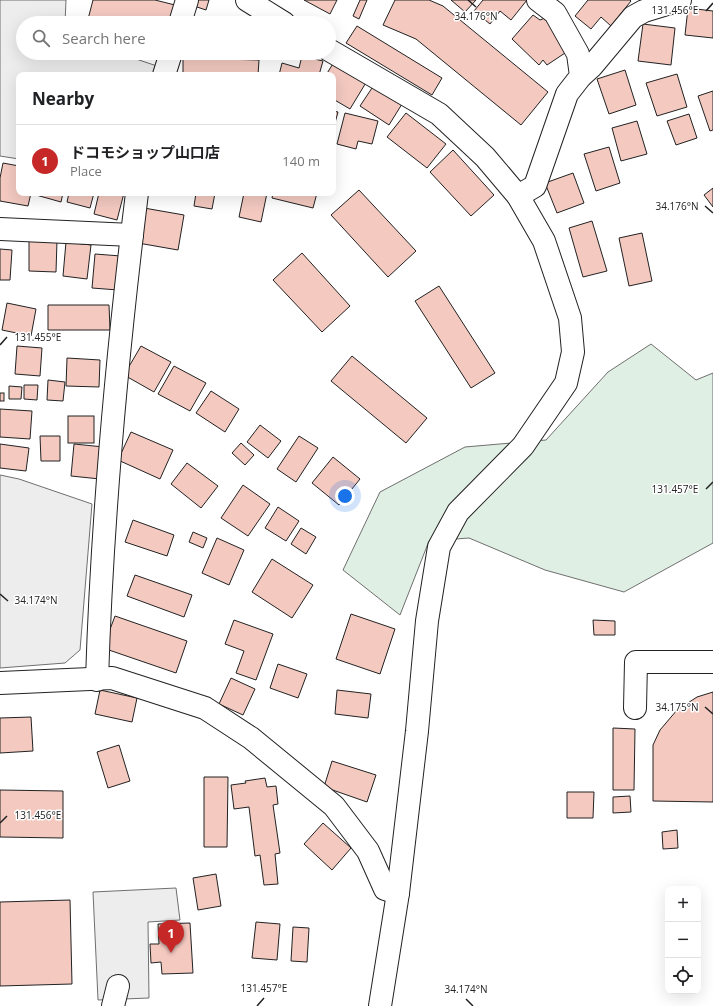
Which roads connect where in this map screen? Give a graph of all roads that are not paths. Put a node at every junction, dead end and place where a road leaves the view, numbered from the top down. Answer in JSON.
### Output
{"nodes":[{"id":1,"x":187,"y":0,"type":"edge"},
{"id":2,"x":247,"y":0,"type":"edge"},
{"id":3,"x":538,"y":0,"type":"edge"},
{"id":4,"x":680,"y":0,"type":"edge"},
{"id":5,"x":182,"y":16,"type":"edge"},
{"id":6,"x":273,"y":16,"type":"edge"},
{"id":7,"x":336,"y":54,"type":"edge"},
{"id":8,"x":169,"y":60,"type":"edge"},
{"id":9,"x":165,"y":72,"type":"edge"},
{"id":10,"x":581,"y":76,"type":"junction"},
{"id":11,"x":137,"y":196,"type":"edge"},
{"id":12,"x":518,"y":196,"type":"junction"},
{"id":13,"x":0,"y":229,"type":"edge"},
{"id":14,"x":132,"y":235,"type":"junction"},
{"id":15,"x":713,"y":662,"type":"edge"},
{"id":16,"x":97,"y":680,"type":"junction"},
{"id":17,"x":0,"y":683,"type":"edge"},
{"id":18,"x":635,"y":708,"type":"dead end"},
{"id":19,"x":398,"y":893,"type":"junction"},
{"id":20,"x":380,"y":1006,"type":"edge"}],
"edges":[{"from":1,"to":5,"type":"street"},
{"from":2,"to":6,"type":"street"},
{"from":3,"to":10,"type":"street"},
{"from":4,"to":10,"type":"street"},
{"from":7,"to":12,"type":"street"},
{"from":8,"to":9,"type":"street"},
{"from":10,"to":12,"type":"street"},
{"from":11,"to":14,"type":"street"},
{"from":12,"to":19,"type":"street"},
{"from":13,"to":14,"type":"street"},
{"from":14,"to":16,"type":"street"},
{"from":15,"to":18,"type":"street"},
{"from":16,"to":17,"type":"street"},
{"from":16,"to":19,"type":"street"},
{"from":19,"to":20,"type":"street"}]}
